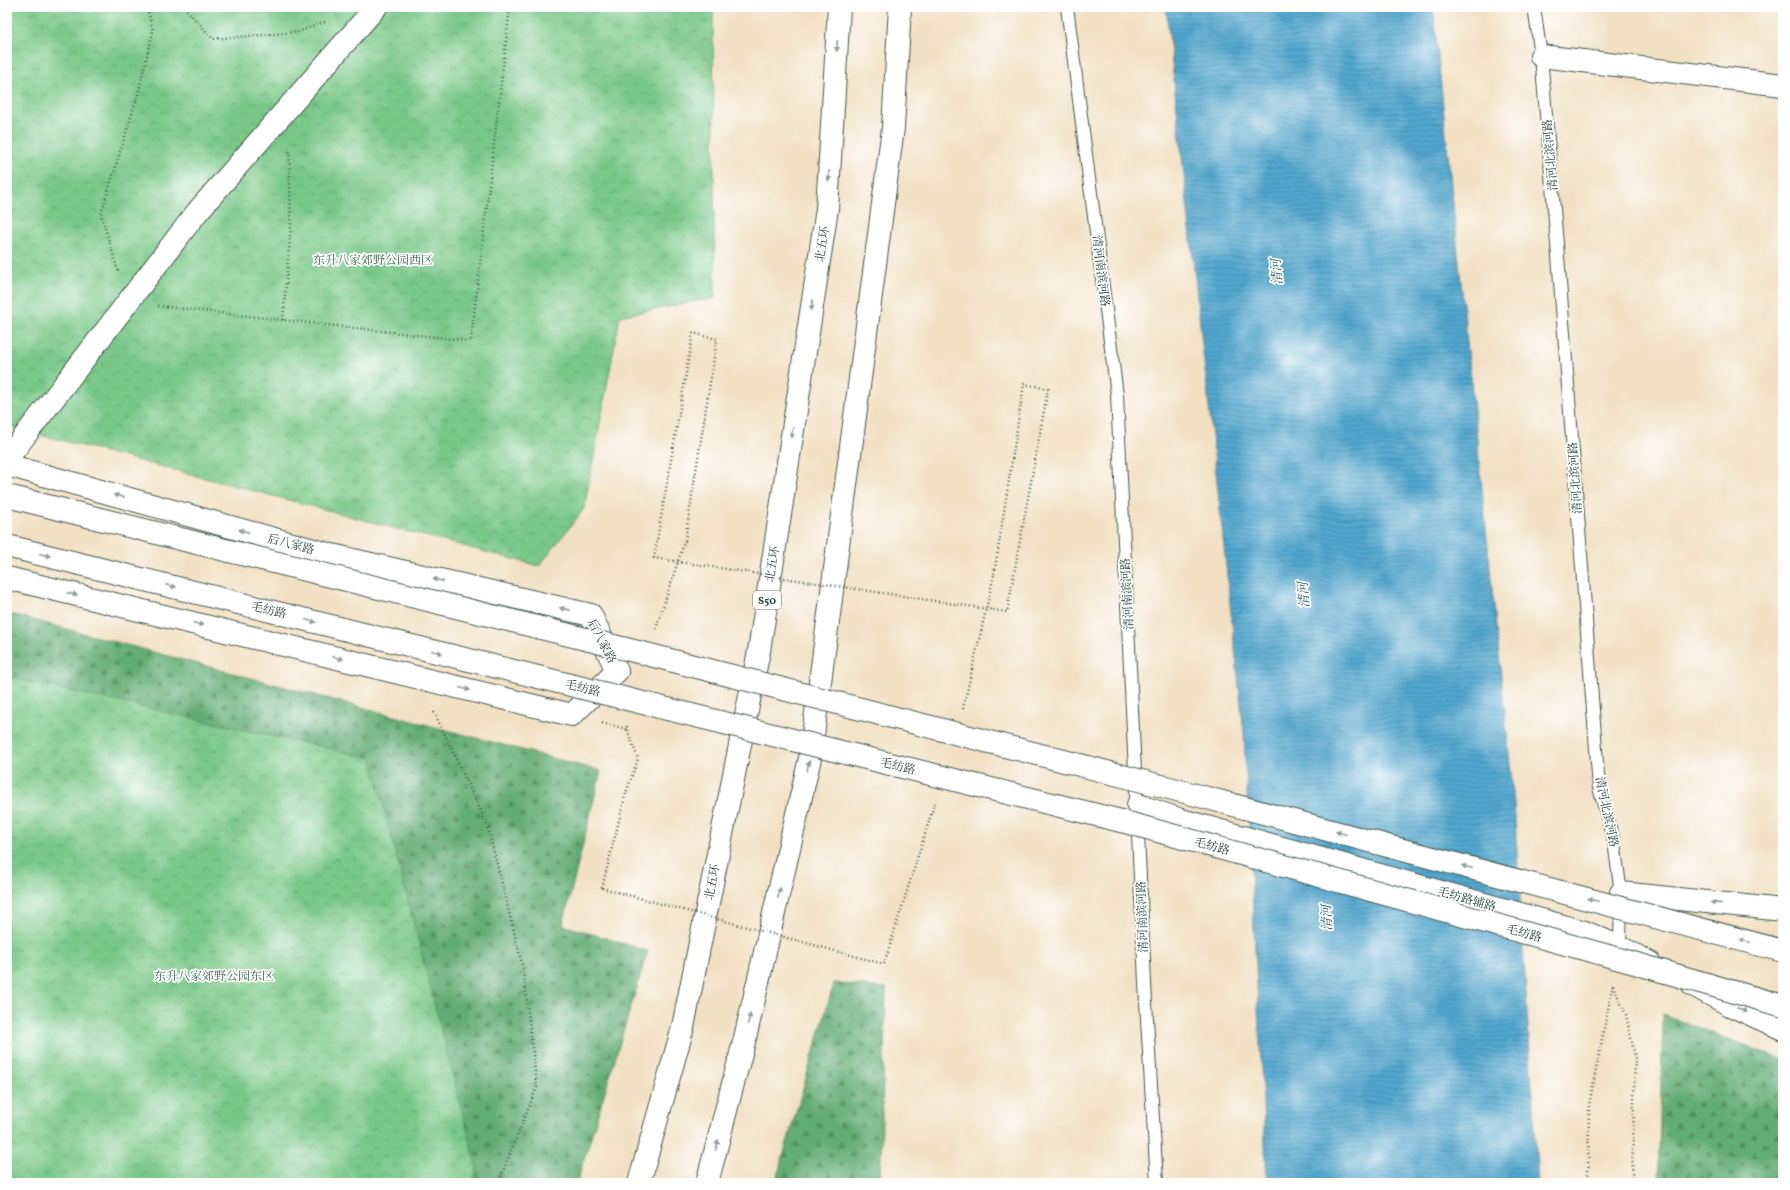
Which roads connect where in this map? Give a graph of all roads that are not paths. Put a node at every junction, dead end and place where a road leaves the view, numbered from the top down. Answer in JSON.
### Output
{"nodes":[{"id":1,"x":376,"y":7,"type":"edge"},
{"id":2,"x":839,"y":7,"type":"edge"},
{"id":3,"x":900,"y":7,"type":"edge"},
{"id":4,"x":1067,"y":7,"type":"edge"},
{"id":5,"x":1534,"y":7,"type":"edge"},
{"id":6,"x":1541,"y":56,"type":"junction"},
{"id":7,"x":1783,"y":86,"type":"edge"},
{"id":8,"x":7,"y":459,"type":"edge"},
{"id":9,"x":7,"y":465,"type":"edge"},
{"id":10,"x":7,"y":496,"type":"edge"},
{"id":11,"x":7,"y":546,"type":"edge"},
{"id":12,"x":7,"y":578,"type":"edge"},
{"id":13,"x":1138,"y":806,"type":"junction"},
{"id":14,"x":1621,"y":893,"type":"junction"},
{"id":15,"x":1783,"y":910,"type":"edge"},
{"id":16,"x":1620,"y":947,"type":"junction"},
{"id":17,"x":1783,"y":951,"type":"edge"},
{"id":18,"x":1783,"y":1006,"type":"edge"},
{"id":19,"x":1783,"y":1029,"type":"edge"},
{"id":20,"x":639,"y":1183,"type":"edge"},
{"id":21,"x":707,"y":1183,"type":"edge"},
{"id":22,"x":1157,"y":1183,"type":"edge"}],
"edges":[{"from":1,"to":8,"type":"main road"},
{"from":2,"to":20,"type":"main road","name":"北五环","number":"S50","one_way":true},
{"from":21,"to":3,"type":"main road","one_way":true},
{"from":4,"to":13,"type":"lane","name":"清河南滨河路"},
{"from":5,"to":6,"type":"lane","name":"清河北滨河路"},
{"from":6,"to":7,"type":"main road"},
{"from":6,"to":14,"type":"lane","name":"清河北滨河路"},
{"from":12,"to":9,"type":"main road","name":"后八家路","one_way":true},
{"from":17,"to":10,"type":"main road","one_way":true,"bridge":true},
{"from":11,"to":18,"type":"main road","name":"毛纺路","one_way":true,"bridge":true},
{"from":13,"to":16,"type":"main road","name":"毛纺路辅路"},
{"from":13,"to":22,"type":"lane","name":"清河南滨河路"},
{"from":15,"to":14,"type":"main road","one_way":true},
{"from":14,"to":16,"type":"lane","name":"清河北滨河路"},
{"from":16,"to":19,"type":"main road","name":"毛纺路辅路","one_way":true}]}
